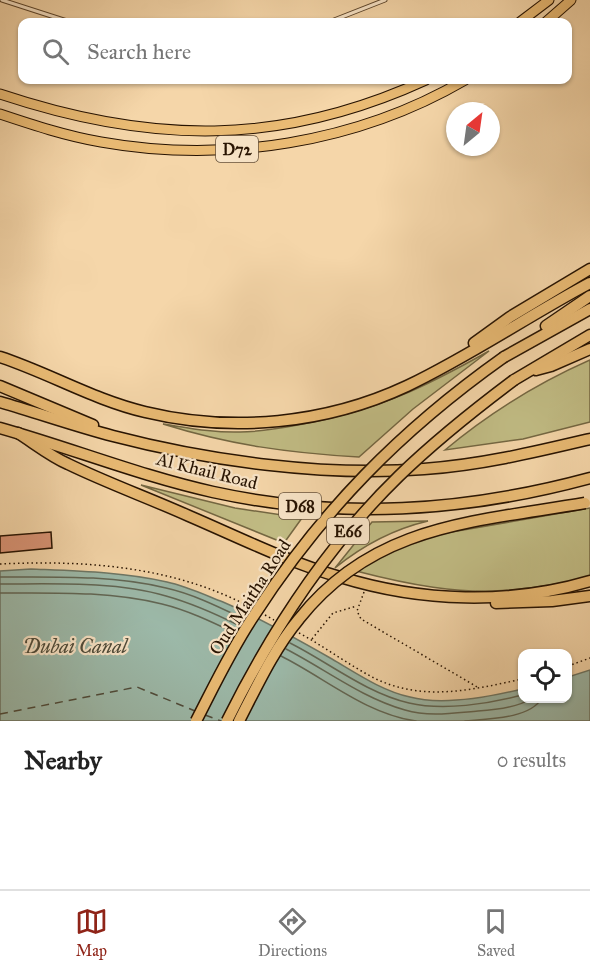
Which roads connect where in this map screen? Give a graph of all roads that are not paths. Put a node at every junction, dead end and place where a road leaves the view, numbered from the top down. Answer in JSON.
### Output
{"nodes":[{"id":1,"x":2,"y":0,"type":"edge"},
{"id":2,"x":385,"y":0,"type":"edge"},
{"id":3,"x":549,"y":0,"type":"edge"},
{"id":4,"x":571,"y":0,"type":"edge"},
{"id":5,"x":58,"y":18,"type":"edge"},
{"id":6,"x":339,"y":18,"type":"edge"},
{"id":7,"x":525,"y":18,"type":"edge"},
{"id":8,"x":551,"y":18,"type":"edge"},
{"id":9,"x":416,"y":84,"type":"edge"},
{"id":10,"x":457,"y":84,"type":"edge"},
{"id":11,"x":0,"y":94,"type":"edge"},
{"id":12,"x":0,"y":114,"type":"edge"},
{"id":13,"x":590,"y":269,"type":"edge"},
{"id":14,"x":590,"y":283,"type":"edge"},
{"id":15,"x":590,"y":296,"type":"edge"},
{"id":16,"x":590,"y":309,"type":"edge"},
{"id":17,"x":590,"y":335,"type":"edge"},
{"id":18,"x":590,"y":349,"type":"edge"},
{"id":19,"x":508,"y":354,"type":"junction"},
{"id":20,"x":0,"y":357,"type":"edge"},
{"id":21,"x":450,"y":363,"type":"junction"},
{"id":22,"x":526,"y":372,"type":"junction"},
{"id":23,"x":0,"y":386,"type":"edge"},
{"id":24,"x":0,"y":402,"type":"edge"},
{"id":25,"x":0,"y":428,"type":"edge"},
{"id":26,"x":18,"y":433,"type":"junction"},
{"id":27,"x":111,"y":436,"type":"junction"},
{"id":28,"x":590,"y":439,"type":"edge"},
{"id":29,"x":590,"y":478,"type":"edge"},
{"id":30,"x":587,"y":503,"type":"edge"},
{"id":31,"x":590,"y":581,"type":"edge"},
{"id":32,"x":419,"y":595,"type":"junction"},
{"id":33,"x":590,"y":596,"type":"edge"},
{"id":34,"x":196,"y":721,"type":"edge"},
{"id":35,"x":227,"y":721,"type":"edge"},
{"id":36,"x":239,"y":721,"type":"edge"}],
"edges":[{"from":1,"to":5,"type":"lane"},
{"from":2,"to":6,"type":"lane"},
{"from":3,"to":7,"type":"main road"},
{"from":4,"to":8,"type":"main road"},
{"from":9,"to":11,"type":"main road","number":"D72"},
{"from":10,"to":12,"type":"main road","number":"D72"},
{"from":13,"to":21,"type":"highway"},
{"from":14,"to":21,"type":"highway"},
{"from":15,"to":19,"type":"highway"},
{"from":16,"to":19,"type":"highway","name":"Oud Maitha Road","number":"E66"},
{"from":17,"to":22,"type":"highway","number":"E66"},
{"from":18,"to":22,"type":"highway"},
{"from":19,"to":34,"type":"highway","name":"Oud Maitha Road","number":"E66","bridge":true},
{"from":20,"to":21,"type":"highway"},
{"from":22,"to":35,"type":"highway","number":"E66","bridge":true},
{"from":23,"to":27,"type":"highway"},
{"from":24,"to":27,"type":"highway","name":"Al Khail Road","number":"D68"},
{"from":25,"to":26,"type":"highway","name":"Al Khail Road","number":"D68"},
{"from":26,"to":29,"type":"highway","name":"Al Khail Road","number":"D68"},
{"from":26,"to":32,"type":"highway"},
{"from":27,"to":28,"type":"highway","name":"Al Khail Road","number":"D68"},
{"from":30,"to":36,"type":"highway","bridge":true},
{"from":31,"to":32,"type":"highway"},
{"from":32,"to":33,"type":"highway"}]}
